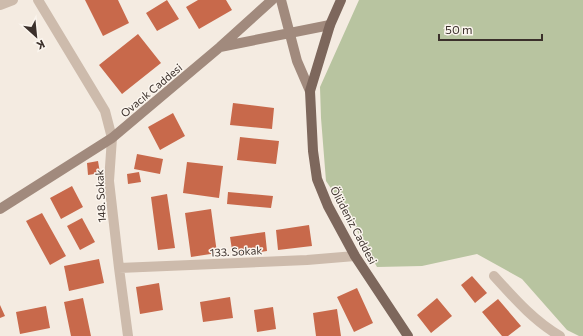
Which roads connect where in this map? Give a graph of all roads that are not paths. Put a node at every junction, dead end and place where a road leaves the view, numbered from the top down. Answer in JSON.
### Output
{"nodes":[{"id":1,"x":13,"y":0,"type":"edge"},
{"id":2,"x":38,"y":0,"type":"edge"},
{"id":3,"x":272,"y":0,"type":"edge"},
{"id":4,"x":281,"y":0,"type":"edge"},
{"id":5,"x":341,"y":0,"type":"edge"},
{"id":6,"x":0,"y":5,"type":"edge"},
{"id":7,"x":330,"y":25,"type":"junction"},
{"id":8,"x":290,"y":34,"type":"junction"},
{"id":9,"x":220,"y":47,"type":"junction"},
{"id":10,"x":310,"y":92,"type":"junction"},
{"id":11,"x":112,"y":138,"type":"junction"},
{"id":12,"x":0,"y":209,"type":"edge"},
{"id":13,"x":355,"y":256,"type":"junction"},
{"id":14,"x":118,"y":268,"type":"junction"},
{"id":15,"x":494,"y":276,"type":"dead end"},
{"id":16,"x":128,"y":336,"type":"edge"},
{"id":17,"x":408,"y":336,"type":"edge"},
{"id":18,"x":560,"y":336,"type":"edge"}],
"edges":[{"from":1,"to":6,"type":"street"},
{"from":2,"to":11,"type":"street","name":"148. Sokak"},
{"from":3,"to":9,"type":"main road"},
{"from":4,"to":8,"type":"main road"},
{"from":5,"to":7,"type":"main road","name":"Ölüdeniz Caddesi"},
{"from":7,"to":8,"type":"main road","name":"Ovacık Caddesi"},
{"from":7,"to":10,"type":"main road","name":"Ölüdeniz Caddesi"},
{"from":8,"to":9,"type":"main road","name":"Ovacık Caddesi"},
{"from":8,"to":10,"type":"main road"},
{"from":9,"to":11,"type":"main road","name":"Ovacık Caddesi"},
{"from":10,"to":13,"type":"main road","name":"Ölüdeniz Caddesi"},
{"from":11,"to":12,"type":"main road","name":"Ovacık Caddesi"},
{"from":11,"to":14,"type":"street","name":"148. Sokak"},
{"from":13,"to":14,"type":"street","name":"133. Sokak"},
{"from":13,"to":17,"type":"main road","name":"Ölüdeniz Caddesi"},
{"from":14,"to":16,"type":"street","name":"148. Sokak"},
{"from":15,"to":18,"type":"street"}]}
